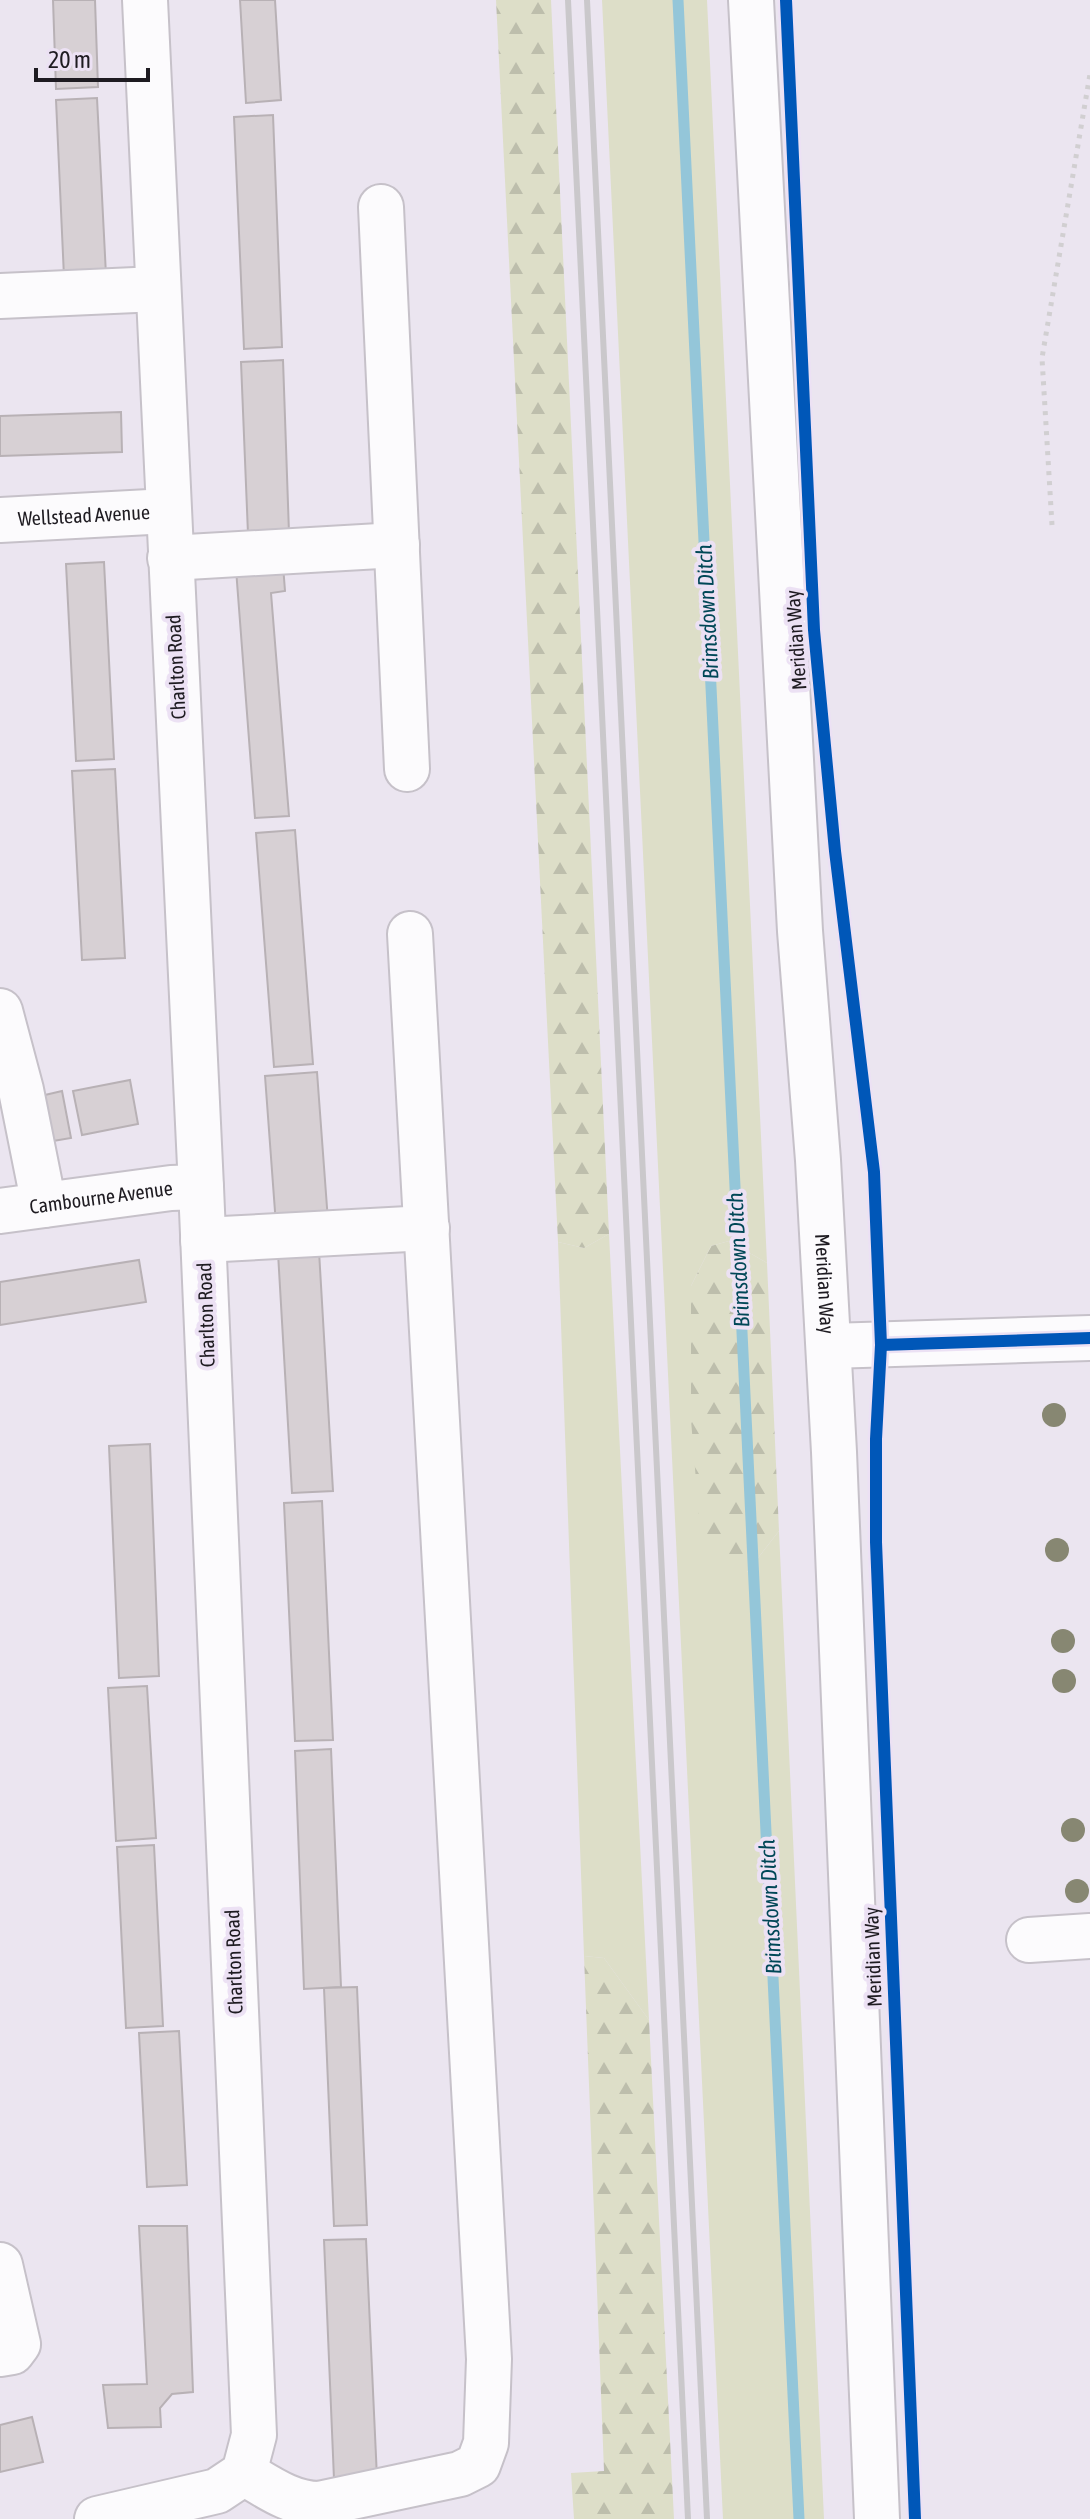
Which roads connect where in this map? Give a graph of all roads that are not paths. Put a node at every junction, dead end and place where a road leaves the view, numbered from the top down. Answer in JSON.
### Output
{"nodes":[{"id":1,"x":145,"y":0,"type":"edge"},
{"id":2,"x":751,"y":0,"type":"edge"},
{"id":3,"x":381,"y":207,"type":"dead end"},
{"id":4,"x":158,"y":289,"type":"junction"},
{"id":5,"x":0,"y":296,"type":"edge"},
{"id":6,"x":168,"y":511,"type":"junction"},
{"id":7,"x":0,"y":520,"type":"edge"},
{"id":8,"x":397,"y":545,"type":"junction"},
{"id":9,"x":170,"y":558,"type":"junction"},
{"id":10,"x":407,"y":769,"type":"dead end"},
{"id":11,"x":410,"y":934,"type":"dead end"},
{"id":12,"x":0,"y":1011,"type":"edge"},
{"id":13,"x":201,"y":1187,"type":"junction"},
{"id":14,"x":44,"y":1205,"type":"junction"},
{"id":15,"x":0,"y":1211,"type":"edge"},
{"id":16,"x":427,"y":1228,"type":"junction"},
{"id":17,"x":203,"y":1240,"type":"junction"},
{"id":18,"x":1090,"y":1338,"type":"edge"},
{"id":19,"x":829,"y":1346,"type":"junction"},
{"id":20,"x":1090,"y":1936,"type":"edge"},
{"id":21,"x":1029,"y":1940,"type":"dead end"},
{"id":22,"x":0,"y":2265,"type":"edge"},
{"id":23,"x":0,"y":2354,"type":"edge"},
{"id":24,"x":230,"y":2494,"type":"edge"},
{"id":25,"x":97,"y":2519,"type":"edge"},
{"id":26,"x":877,"y":2519,"type":"edge"}],
"edges":[{"from":1,"to":4,"type":"street","name":"Charlton Road"},
{"from":2,"to":19,"type":"street","name":"Meridian Way"},
{"from":3,"to":8,"type":"street"},
{"from":4,"to":5,"type":"street"},
{"from":4,"to":6,"type":"street","name":"Charlton Road"},
{"from":6,"to":7,"type":"street","name":"Wellstead Avenue"},
{"from":6,"to":9,"type":"street","name":"Charlton Road"},
{"from":8,"to":9,"type":"street"},
{"from":8,"to":10,"type":"street"},
{"from":9,"to":13,"type":"street","name":"Charlton Road"},
{"from":11,"to":16,"type":"street"},
{"from":12,"to":14,"type":"street"},
{"from":13,"to":14,"type":"street","name":"Cambourne Avenue"},
{"from":13,"to":17,"type":"street","name":"Charlton Road"},
{"from":14,"to":15,"type":"street","name":"Cambourne Avenue"},
{"from":16,"to":17,"type":"street"},
{"from":16,"to":24,"type":"street"},
{"from":17,"to":24,"type":"street","name":"Charlton Road"},
{"from":18,"to":19,"type":"street"},
{"from":19,"to":26,"type":"street","name":"Meridian Way"},
{"from":20,"to":21,"type":"street"},
{"from":22,"to":23,"type":"street"},
{"from":24,"to":25,"type":"street"}]}
